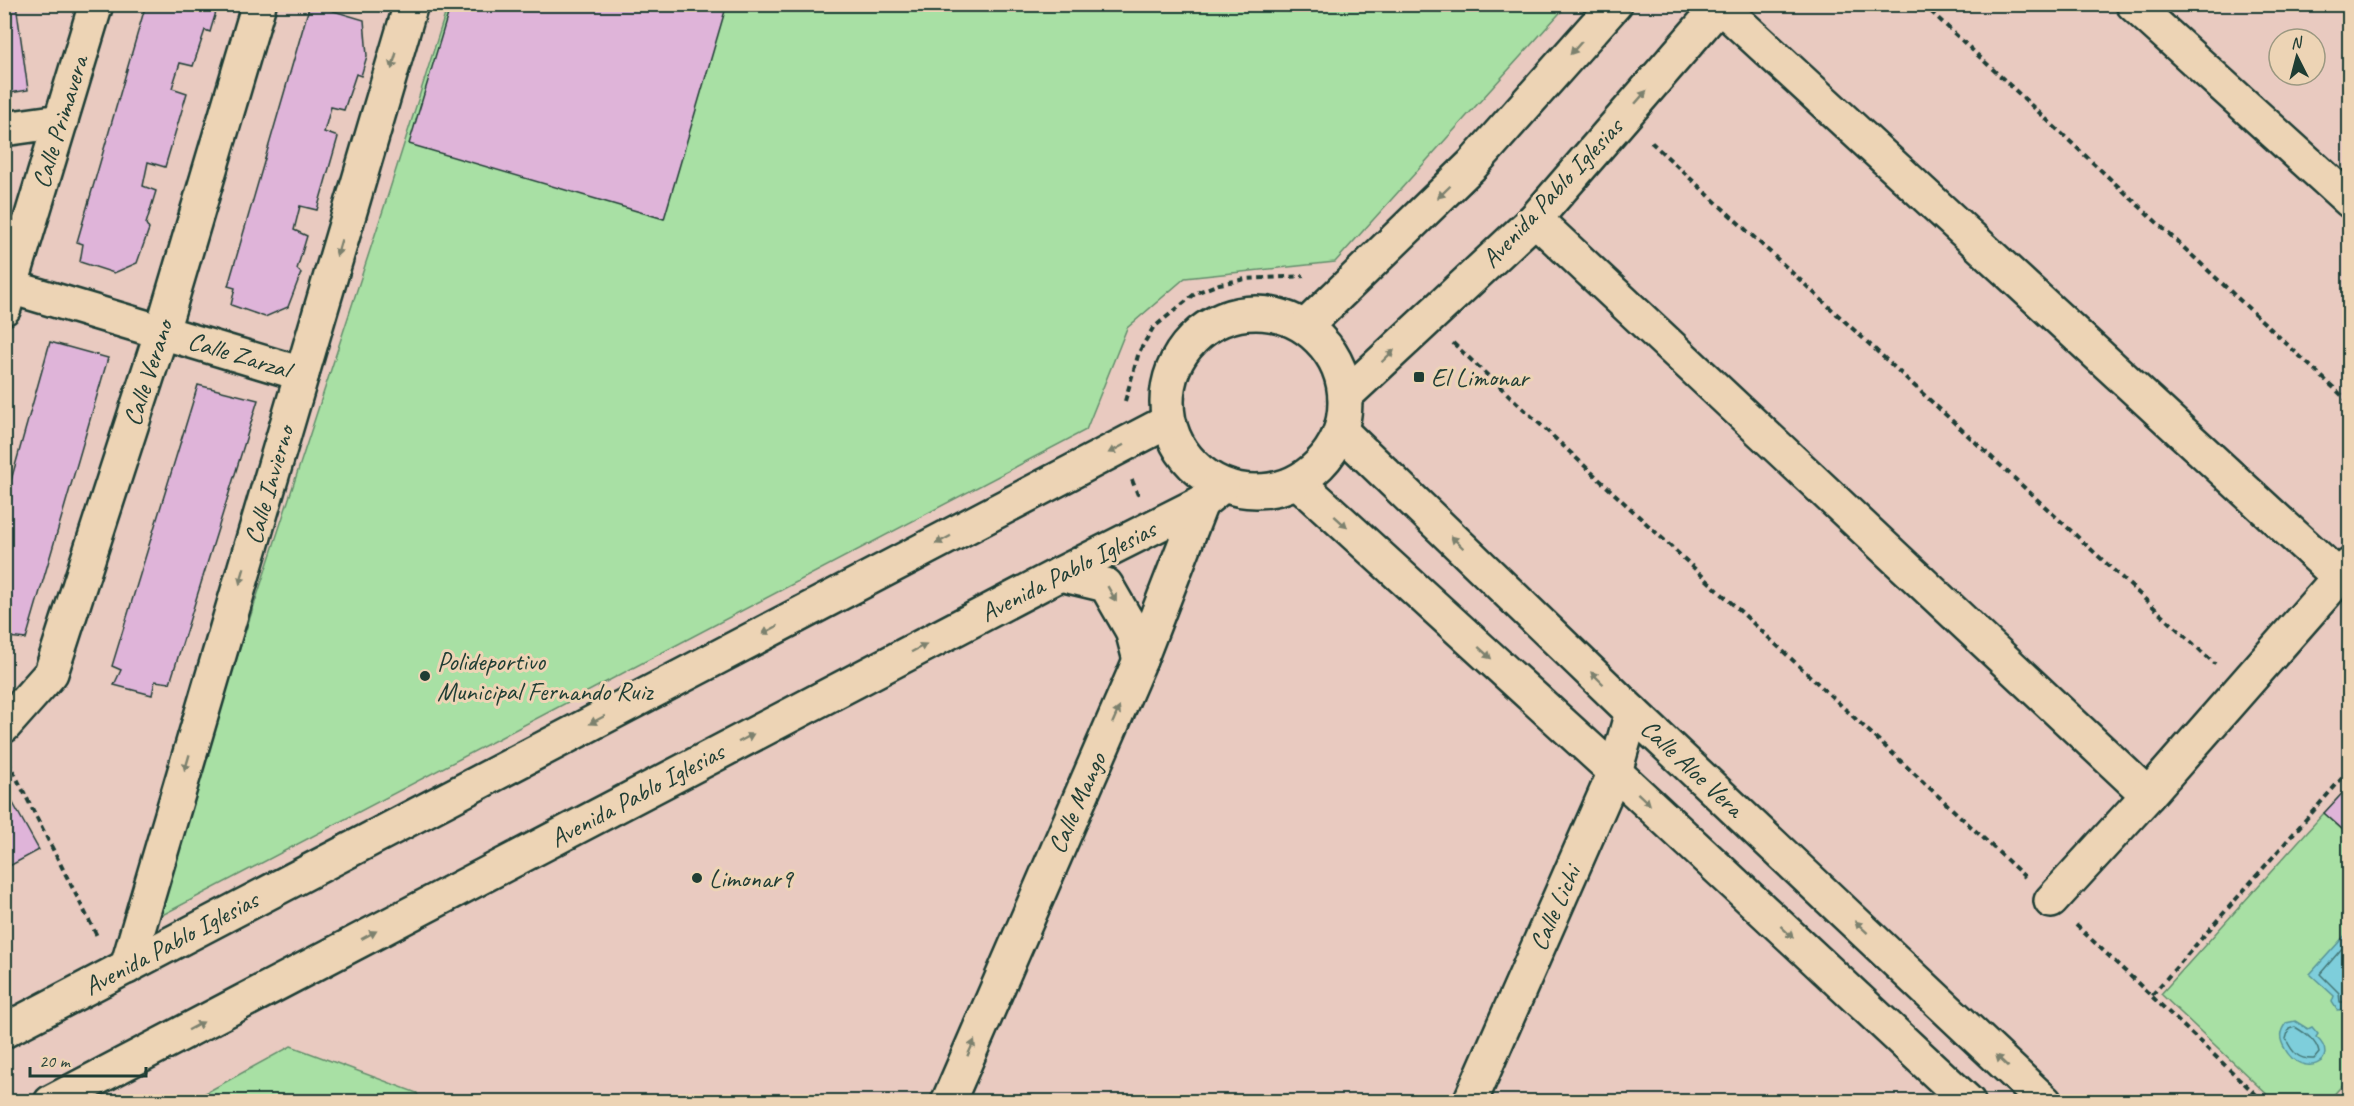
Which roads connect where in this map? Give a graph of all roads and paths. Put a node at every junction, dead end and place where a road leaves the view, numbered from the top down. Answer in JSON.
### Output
{"nodes":[{"id":1,"x":96,"y":4,"type":"edge"},
{"id":2,"x":259,"y":4,"type":"edge"},
{"id":3,"x":411,"y":4,"type":"edge"},
{"id":4,"x":1615,"y":4,"type":"edge"},
{"id":5,"x":1923,"y":4,"type":"edge"},
{"id":6,"x":2133,"y":4,"type":"edge"},
{"id":7,"x":2339,"y":4,"type":"edge"},
{"id":8,"x":1721,"y":5,"type":"edge"},
{"id":9,"x":2349,"y":14,"type":"edge"},
{"id":10,"x":1624,"y":117,"type":"junction"},
{"id":11,"x":61,"y":121,"type":"junction"},
{"id":12,"x":4,"y":129,"type":"edge"},
{"id":13,"x":2349,"y":201,"type":"edge"},
{"id":14,"x":1535,"y":219,"type":"junction"},
{"id":15,"x":7,"y":293,"type":"edge"},
{"id":16,"x":1426,"y":318,"type":"junction"},
{"id":17,"x":1305,"y":327,"type":"junction"},
{"id":18,"x":162,"y":332,"type":"junction"},
{"id":19,"x":302,"y":374,"type":"junction"},
{"id":20,"x":1346,"y":396,"type":"junction"},
{"id":21,"x":2349,"y":403,"type":"edge"},
{"id":22,"x":1167,"y":422,"type":"junction"},
{"id":23,"x":1341,"y":431,"type":"junction"},
{"id":24,"x":1298,"y":482,"type":"junction"},
{"id":25,"x":1211,"y":494,"type":"junction"},
{"id":26,"x":2344,"y":571,"type":"edge"},
{"id":27,"x":1060,"y":574,"type":"junction"},
{"id":28,"x":1140,"y":660,"type":"junction"},
{"id":29,"x":2242,"y":689,"type":"junction"},
{"id":30,"x":1632,"y":712,"type":"junction"},
{"id":31,"x":4,"y":726,"type":"edge"},
{"id":32,"x":4,"y":755,"type":"edge"},
{"id":33,"x":2349,"y":769,"type":"edge"},
{"id":34,"x":1615,"y":772,"type":"junction"},
{"id":35,"x":2148,"y":795,"type":"junction"},
{"id":36,"x":2051,"y":901,"type":"junction"},
{"id":37,"x":121,"y":969,"type":"junction"},
{"id":38,"x":2152,"y":995,"type":"junction"},
{"id":39,"x":4,"y":1031,"type":"edge"},
{"id":40,"x":88,"y":1091,"type":"edge"},
{"id":41,"x":51,"y":1101,"type":"edge"},
{"id":42,"x":948,"y":1101,"type":"edge"},
{"id":43,"x":1470,"y":1101,"type":"edge"},
{"id":44,"x":1968,"y":1101,"type":"edge"},
{"id":45,"x":2045,"y":1101,"type":"edge"},
{"id":46,"x":2264,"y":1101,"type":"edge"}],
"edges":[{"from":1,"to":11,"type":"street","name":"Calle Primavera"},
{"from":2,"to":18,"type":"street","name":"Calle Verano"},
{"from":3,"to":19,"type":"street","name":"Calle Invierno","one_way":true},
{"from":4,"to":17,"type":"street","one_way":true},
{"from":5,"to":21,"type":"path"},
{"from":6,"to":13,"type":"street"},
{"from":7,"to":9,"type":"path"},
{"from":10,"to":8,"type":"street","name":"Avenida Pablo Iglesias","one_way":true},
{"from":8,"to":26,"type":"street"},
{"from":10,"to":14,"type":"street","name":"Avenida Pablo Iglesias"},
{"from":10,"to":29,"type":"path"},
{"from":11,"to":12,"type":"street"},
{"from":11,"to":15,"type":"street","name":"Calle Primavera"},
{"from":14,"to":16,"type":"street","name":"Avenida Pablo Iglesias"},
{"from":14,"to":35,"type":"street"},
{"from":15,"to":18,"type":"street","name":"Calle Zarzal"},
{"from":20,"to":16,"type":"street","name":"Avenida Pablo Iglesias","one_way":true},
{"from":16,"to":36,"type":"path"},
{"from":17,"to":20,"type":"street"},
{"from":17,"to":22,"type":"street"},
{"from":18,"to":19,"type":"street","name":"Calle Zarzal"},
{"from":18,"to":31,"type":"street","name":"Calle Verano"},
{"from":19,"to":37,"type":"street","name":"Calle Invierno","one_way":true},
{"from":20,"to":23,"type":"street"},
{"from":22,"to":25,"type":"street"},
{"from":22,"to":37,"type":"street","name":"Avenida Pablo Iglesias","one_way":true},
{"from":23,"to":24,"type":"street"},
{"from":30,"to":23,"type":"street","name":"Calle Aloe Vera","one_way":true},
{"from":24,"to":25,"type":"street"},
{"from":24,"to":34,"type":"street","one_way":true},
{"from":25,"to":27,"type":"street","name":"Avenida Pablo Iglesias"},
{"from":25,"to":28,"type":"street","name":"Calle Mango"},
{"from":26,"to":29,"type":"street"},
{"from":27,"to":28,"type":"street","one_way":true},
{"from":40,"to":27,"type":"street","name":"Avenida Pablo Iglesias","one_way":true},
{"from":42,"to":28,"type":"street","name":"Calle Mango","one_way":true},
{"from":29,"to":35,"type":"street"},
{"from":30,"to":34,"type":"street","name":"Calle Lichi"},
{"from":45,"to":30,"type":"street","name":"Calle Aloe Vera","one_way":true},
{"from":32,"to":37,"type":"path"},
{"from":33,"to":38,"type":"path"},
{"from":34,"to":43,"type":"street","name":"Calle Lichi"},
{"from":34,"to":44,"type":"street","one_way":true},
{"from":35,"to":36,"type":"street"},
{"from":36,"to":38,"type":"path"},
{"from":37,"to":39,"type":"street","name":"Avenida Pablo Iglesias"},
{"from":38,"to":46,"type":"path"},
{"from":40,"to":41,"type":"street","name":"Avenida Pablo Iglesias"}]}
